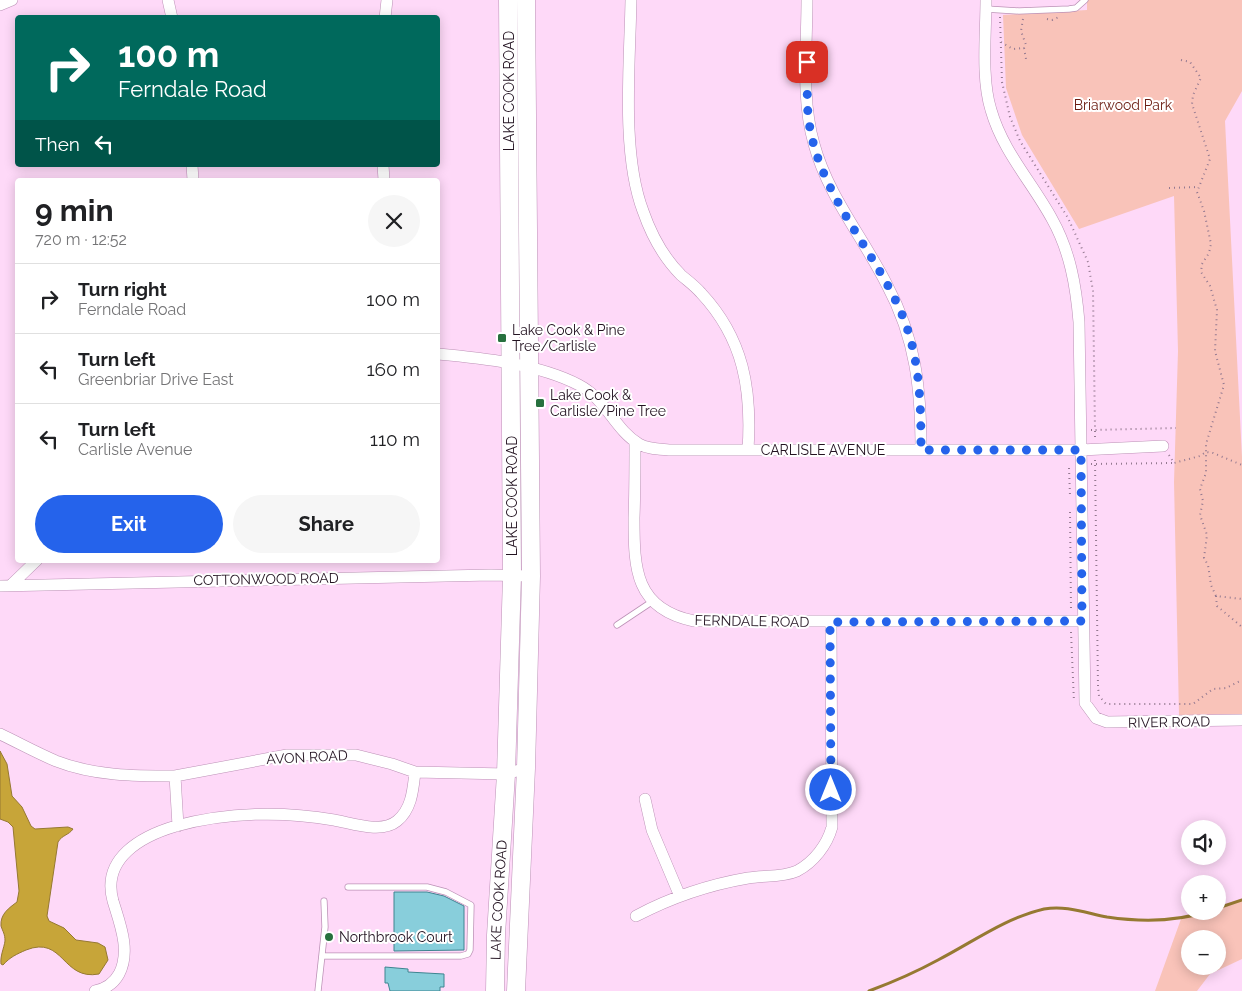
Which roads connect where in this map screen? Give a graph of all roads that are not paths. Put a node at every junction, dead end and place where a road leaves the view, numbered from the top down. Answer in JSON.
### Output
{"nodes":[{"id":1,"x":12,"y":0,"type":"edge"},
{"id":2,"x":168,"y":0,"type":"edge"},
{"id":3,"x":387,"y":0,"type":"edge"},
{"id":4,"x":508,"y":0,"type":"edge"},
{"id":5,"x":526,"y":0,"type":"edge"},
{"id":6,"x":631,"y":0,"type":"edge"},
{"id":7,"x":807,"y":0,"type":"edge"},
{"id":8,"x":1085,"y":0,"type":"edge"},
{"id":9,"x":986,"y":4,"type":"edge"},
{"id":10,"x":0,"y":5,"type":"edge"},
{"id":11,"x":171,"y":15,"type":"edge"},
{"id":12,"x":385,"y":15,"type":"edge"},
{"id":13,"x":440,"y":354,"type":"edge"},
{"id":14,"x":512,"y":365,"type":"junction"},
{"id":15,"x":530,"y":369,"type":"junction"},
{"id":16,"x":635,"y":440,"type":"junction"},
{"id":17,"x":1163,"y":446,"type":"road end"},
{"id":18,"x":748,"y":450,"type":"junction"},
{"id":19,"x":921,"y":450,"type":"junction"},
{"id":20,"x":1081,"y":450,"type":"junction"},
{"id":21,"x":33,"y":563,"type":"edge"},
{"id":22,"x":512,"y":576,"type":"junction"},
{"id":23,"x":531,"y":576,"type":"junction"},
{"id":24,"x":5,"y":585,"type":"edge"},
{"id":25,"x":653,"y":601,"type":"junction"},
{"id":26,"x":1077,"y":621,"type":"junction"},
{"id":27,"x":830,"y":622,"type":"junction"},
{"id":28,"x":617,"y":625,"type":"dead end"},
{"id":29,"x":1242,"y":720,"type":"edge"},
{"id":30,"x":0,"y":734,"type":"edge"},
{"id":31,"x":526,"y":768,"type":"junction"},
{"id":32,"x":415,"y":772,"type":"junction"},
{"id":33,"x":506,"y":774,"type":"junction"},
{"id":34,"x":175,"y":776,"type":"junction"},
{"id":35,"x":645,"y":799,"type":"dead end"},
{"id":36,"x":178,"y":826,"type":"junction"},
{"id":37,"x":348,"y":887,"type":"dead end"},
{"id":38,"x":679,"y":894,"type":"junction"},
{"id":39,"x":324,"y":901,"type":"dead end"},
{"id":40,"x":636,"y":916,"type":"dead end"},
{"id":41,"x":322,"y":956,"type":"junction"},
{"id":42,"x":95,"y":991,"type":"edge"},
{"id":43,"x":318,"y":991,"type":"edge"},
{"id":44,"x":496,"y":991,"type":"edge"},
{"id":45,"x":516,"y":991,"type":"edge"}],
"edges":[{"from":1,"to":10,"type":"street"},
{"from":2,"to":11,"type":"street"},
{"from":3,"to":12,"type":"street"},
{"from":4,"to":14,"type":"main road","name":"LAKE COOK ROAD"},
{"from":5,"to":15,"type":"main road","name":"LAKE COOK ROAD"},
{"from":6,"to":18,"type":"street"},
{"from":7,"to":19,"type":"street"},
{"from":8,"to":9,"type":"lane"},
{"from":9,"to":20,"type":"street"},
{"from":13,"to":14,"type":"street","name":"CARLISLE AVENUE"},
{"from":14,"to":15,"type":"street","name":"CARLISLE AVENUE"},
{"from":14,"to":22,"type":"main road","name":"LAKE COOK ROAD"},
{"from":15,"to":16,"type":"street","name":"CARLISLE AVENUE"},
{"from":15,"to":23,"type":"main road","name":"LAKE COOK ROAD"},
{"from":16,"to":18,"type":"street","name":"CARLISLE AVENUE"},
{"from":16,"to":25,"type":"street","name":"FERNDALE ROAD"},
{"from":17,"to":20,"type":"street","name":"CARLISLE AVENUE"},
{"from":18,"to":19,"type":"street","name":"CARLISLE AVENUE"},
{"from":19,"to":20,"type":"street","name":"CARLISLE AVENUE"},
{"from":20,"to":26,"type":"street"},
{"from":21,"to":24,"type":"street"},
{"from":22,"to":23,"type":"street","name":"COTTONWOOD ROAD"},
{"from":22,"to":24,"type":"street","name":"COTTONWOOD ROAD"},
{"from":22,"to":33,"type":"main road","name":"LAKE COOK ROAD"},
{"from":23,"to":31,"type":"main road","name":"LAKE COOK ROAD"},
{"from":25,"to":27,"type":"street","name":"FERNDALE ROAD"},
{"from":25,"to":28,"type":"lane"},
{"from":26,"to":27,"type":"street","name":"FERNDALE ROAD"},
{"from":26,"to":29,"type":"street","name":"RIVER ROAD"},
{"from":27,"to":38,"type":"street"},
{"from":30,"to":34,"type":"street","name":"AVON ROAD"},
{"from":31,"to":33,"type":"street","name":"AVON ROAD"},
{"from":31,"to":45,"type":"main road","name":"LAKE COOK ROAD"},
{"from":32,"to":33,"type":"street","name":"AVON ROAD"},
{"from":32,"to":34,"type":"street","name":"AVON ROAD"},
{"from":32,"to":36,"type":"street"},
{"from":33,"to":44,"type":"main road","name":"LAKE COOK ROAD"},
{"from":34,"to":36,"type":"street"},
{"from":35,"to":38,"type":"street"},
{"from":36,"to":42,"type":"street"},
{"from":37,"to":41,"type":"lane"},
{"from":38,"to":40,"type":"street"},
{"from":39,"to":41,"type":"lane"},
{"from":41,"to":43,"type":"lane"}]}
